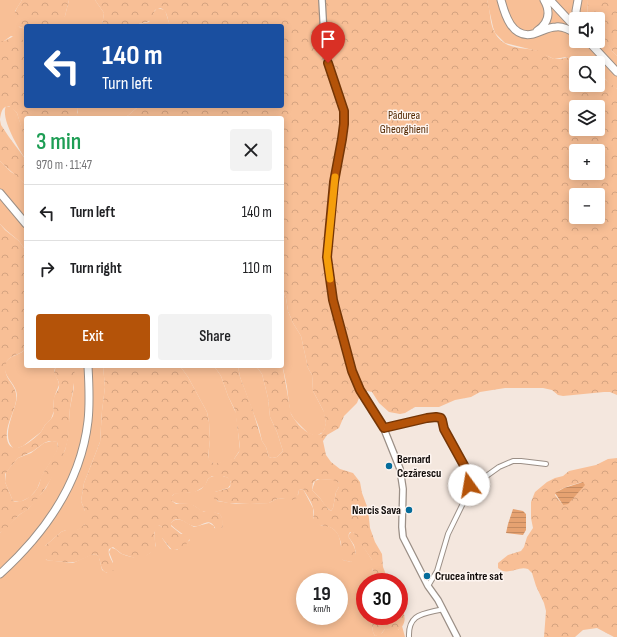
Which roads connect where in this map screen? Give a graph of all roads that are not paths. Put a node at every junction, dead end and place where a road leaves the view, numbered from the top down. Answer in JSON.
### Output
{"nodes":[{"id":1,"x":322,"y":0,"type":"edge"},
{"id":2,"x":501,"y":0,"type":"edge"},
{"id":3,"x":544,"y":0,"type":"edge"},
{"id":4,"x":550,"y":0,"type":"edge"},
{"id":5,"x":578,"y":0,"type":"edge"},
{"id":6,"x":576,"y":12,"type":"edge"},
{"id":7,"x":569,"y":20,"type":"edge"},
{"id":8,"x":569,"y":30,"type":"edge"},
{"id":9,"x":532,"y":34,"type":"junction"},
{"id":10,"x":591,"y":48,"type":"edge"},
{"id":11,"x":595,"y":48,"type":"edge"},
{"id":12,"x":597,"y":48,"type":"edge"},
{"id":13,"x":615,"y":70,"type":"edge"},
{"id":14,"x":0,"y":193,"type":"edge"},
{"id":15,"x":24,"y":222,"type":"edge"},
{"id":16,"x":88,"y":368,"type":"edge"},
{"id":17,"x":384,"y":428,"type":"junction"},
{"id":18,"x":546,"y":464,"type":"dead end"},
{"id":19,"x":471,"y":487,"type":"junction"},
{"id":20,"x":0,"y":574,"type":"edge"},
{"id":21,"x":428,"y":586,"type":"junction"},
{"id":22,"x":443,"y":609,"type":"junction"},
{"id":23,"x":409,"y":637,"type":"edge"},
{"id":24,"x":457,"y":637,"type":"edge"}],
"edges":[{"from":1,"to":17,"type":"main road"},
{"from":2,"to":9,"type":"highway"},
{"from":3,"to":9,"type":"highway"},
{"from":4,"to":7,"type":"highway"},
{"from":5,"to":6,"type":"highway"},
{"from":8,"to":9,"type":"highway"},
{"from":10,"to":13,"type":"highway"},
{"from":11,"to":13,"type":"highway"},
{"from":12,"to":13,"type":"highway"},
{"from":14,"to":15,"type":"highway"},
{"from":16,"to":20,"type":"highway"},
{"from":17,"to":19,"type":"street"},
{"from":17,"to":21,"type":"main road"},
{"from":18,"to":19,"type":"street"},
{"from":19,"to":21,"type":"street"},
{"from":21,"to":22,"type":"main road"},
{"from":22,"to":23,"type":"street"},
{"from":22,"to":24,"type":"main road"}]}
